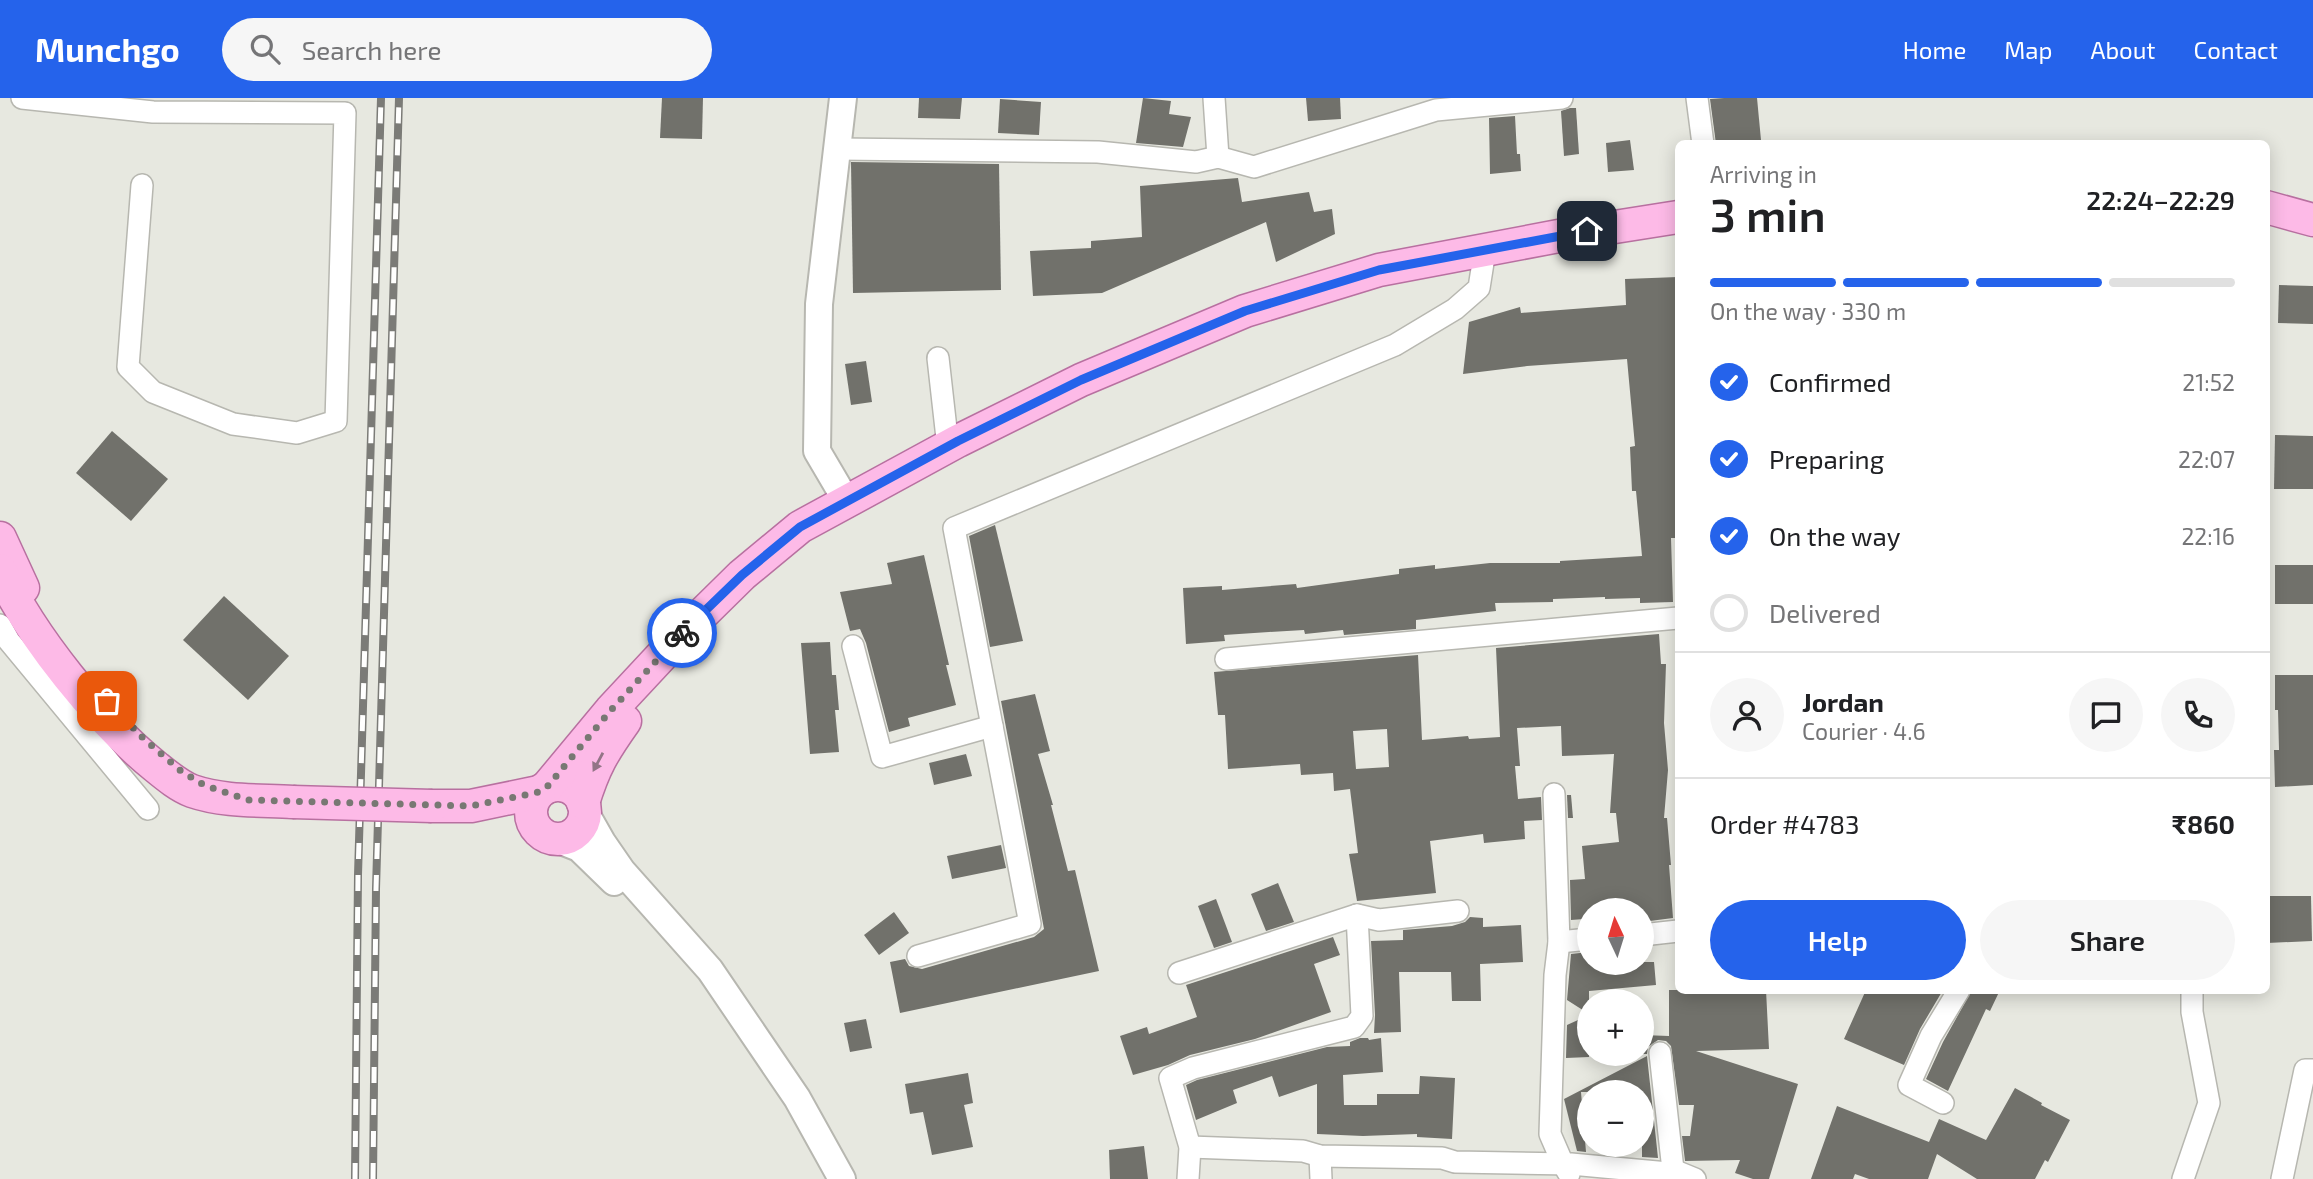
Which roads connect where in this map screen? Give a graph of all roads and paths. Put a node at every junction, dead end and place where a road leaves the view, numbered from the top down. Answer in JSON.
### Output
{"nodes":[{"id":1,"x":22,"y":98,"type":"edge"},
{"id":2,"x":843,"y":98,"type":"edge"},
{"id":3,"x":1214,"y":98,"type":"edge"},
{"id":4,"x":1562,"y":98,"type":"edge"},
{"id":5,"x":1697,"y":98,"type":"edge"},
{"id":6,"x":1702,"y":140,"type":"edge"},
{"id":7,"x":837,"y":149,"type":"junction"},
{"id":8,"x":1218,"y":158,"type":"junction"},
{"id":9,"x":142,"y":185,"type":"dead end"},
{"id":10,"x":2270,"y":208,"type":"edge"},
{"id":11,"x":1675,"y":218,"type":"edge"},
{"id":12,"x":2313,"y":220,"type":"edge"},
{"id":13,"x":1485,"y":250,"type":"junction"},
{"id":14,"x":938,"y":358,"type":"dead end"},
{"id":15,"x":948,"y":447,"type":"junction"},
{"id":16,"x":847,"y":502,"type":"junction"},
{"id":17,"x":0,"y":538,"type":"edge"},
{"id":18,"x":0,"y":570,"type":"edge"},
{"id":19,"x":1675,"y":618,"type":"edge"},
{"id":20,"x":0,"y":625,"type":"edge"},
{"id":21,"x":853,"y":646,"type":"dead end"},
{"id":22,"x":1226,"y":659,"type":"dead end"},
{"id":23,"x":992,"y":726,"type":"junction"},
{"id":24,"x":543,"y":790,"type":"junction"},
{"id":25,"x":1554,"y":794,"type":"dead end"},
{"id":26,"x":248,"y":800,"type":"junction"},
{"id":27,"x":471,"y":806,"type":"junction"},
{"id":28,"x":584,"y":807,"type":"junction"},
{"id":29,"x":148,"y":809,"type":"dead end"},
{"id":30,"x":545,"y":832,"type":"junction"},
{"id":31,"x":1458,"y":911,"type":"dead end"},
{"id":32,"x":1357,"y":915,"type":"junction"},
{"id":33,"x":1675,"y":931,"type":"edge"},
{"id":34,"x":1654,"y":933,"type":"edge"},
{"id":35,"x":1577,"y":940,"type":"edge"},
{"id":36,"x":1559,"y":942,"type":"junction"},
{"id":37,"x":918,"y":956,"type":"dead end"},
{"id":38,"x":1179,"y":973,"type":"dead end"},
{"id":39,"x":1957,"y":994,"type":"edge"},
{"id":40,"x":2192,"y":994,"type":"edge"},
{"id":41,"x":1660,"y":1053,"type":"dead end"},
{"id":42,"x":766,"y":1054,"type":"junction"},
{"id":43,"x":2313,"y":1070,"type":"edge"},
{"id":44,"x":1942,"y":1103,"type":"dead end"},
{"id":45,"x":1190,"y":1147,"type":"junction"},
{"id":46,"x":1320,"y":1156,"type":"junction"},
{"id":47,"x":1673,"y":1170,"type":"junction"},
{"id":48,"x":1455,"y":1171,"type":"edge"},
{"id":49,"x":1567,"y":1172,"type":"edge"},
{"id":50,"x":842,"y":1179,"type":"edge"},
{"id":51,"x":1188,"y":1179,"type":"edge"},
{"id":52,"x":1321,"y":1179,"type":"edge"},
{"id":53,"x":1696,"y":1179,"type":"edge"},
{"id":54,"x":2183,"y":1179,"type":"edge"},
{"id":55,"x":2282,"y":1179,"type":"edge"}],
"edges":[{"from":1,"to":9,"type":"street"},
{"from":2,"to":7,"type":"street"},
{"from":3,"to":8,"type":"street"},
{"from":4,"to":8,"type":"street"},
{"from":5,"to":6,"type":"street"},
{"from":7,"to":8,"type":"street"},
{"from":7,"to":16,"type":"street"},
{"from":10,"to":12,"type":"main road"},
{"from":11,"to":13,"type":"main road"},
{"from":13,"to":15,"type":"main road"},
{"from":13,"to":23,"type":"street"},
{"from":14,"to":15,"type":"street"},
{"from":15,"to":16,"type":"main road"},
{"from":16,"to":24,"type":"main road"},
{"from":16,"to":28,"type":"main road","one_way":true},
{"from":17,"to":26,"type":"main road"},
{"from":18,"to":26,"type":"main road"},
{"from":19,"to":22,"type":"street"},
{"from":20,"to":29,"type":"street"},
{"from":21,"to":23,"type":"street"},
{"from":23,"to":37,"type":"street"},
{"from":24,"to":27,"type":"main road"},
{"from":24,"to":28,"type":"main road"},
{"from":24,"to":30,"type":"main road"},
{"from":25,"to":36,"type":"street"},
{"from":26,"to":27,"type":"main road","bridge":true},
{"from":27,"to":30,"type":"main road"},
{"from":28,"to":30,"type":"main road"},
{"from":28,"to":42,"type":"street"},
{"from":30,"to":42,"type":"street"},
{"from":31,"to":32,"type":"street"},
{"from":32,"to":38,"type":"street"},
{"from":32,"to":45,"type":"street"},
{"from":33,"to":34,"type":"street"},
{"from":35,"to":36,"type":"street"},
{"from":36,"to":49,"type":"street"},
{"from":39,"to":44,"type":"street"},
{"from":40,"to":54,"type":"street"},
{"from":41,"to":47,"type":"street"},
{"from":42,"to":50,"type":"street"},
{"from":43,"to":55,"type":"street"},
{"from":45,"to":46,"type":"street"},
{"from":45,"to":51,"type":"street"},
{"from":46,"to":48,"type":"street"},
{"from":46,"to":52,"type":"street"},
{"from":47,"to":49,"type":"street"},
{"from":47,"to":53,"type":"street"},
{"from":48,"to":49,"type":"street"}]}
